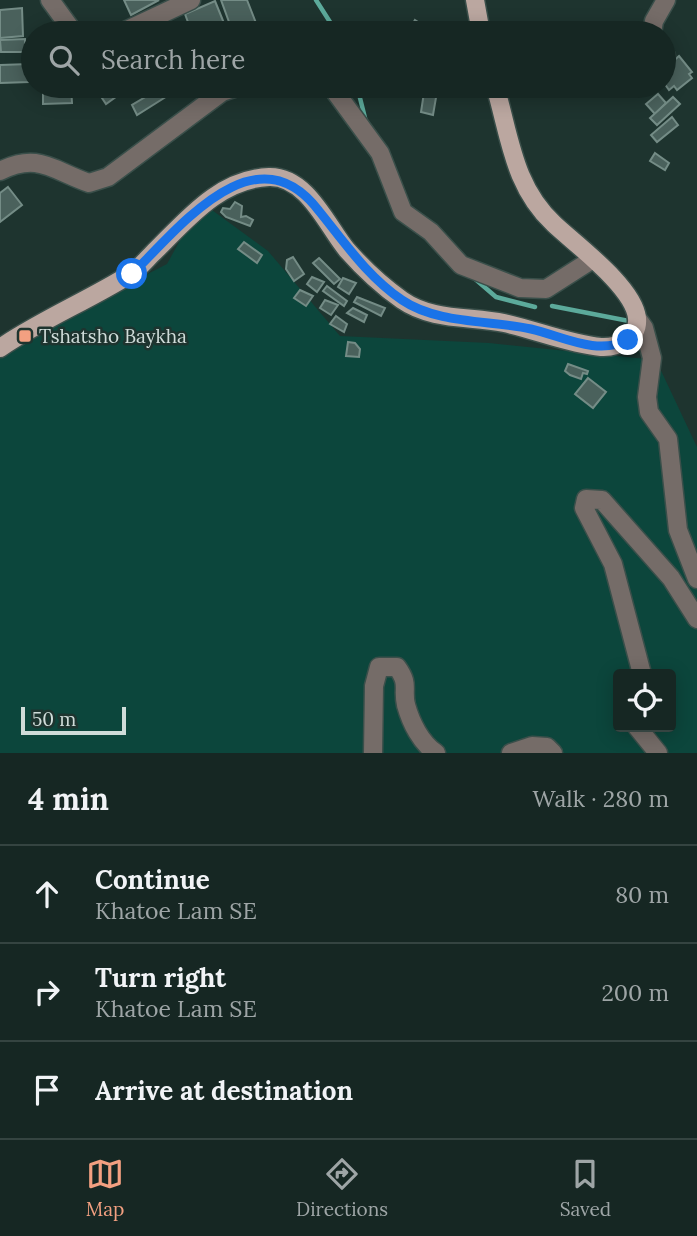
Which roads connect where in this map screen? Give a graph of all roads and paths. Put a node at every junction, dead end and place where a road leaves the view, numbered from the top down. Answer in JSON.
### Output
{"nodes":[{"id":1,"x":50,"y":0,"type":"edge"},
{"id":2,"x":191,"y":0,"type":"edge"},
{"id":3,"x":666,"y":0,"type":"edge"},
{"id":4,"x":475,"y":1,"type":"edge"},
{"id":5,"x":65,"y":21,"type":"edge"},
{"id":6,"x":146,"y":21,"type":"edge"},
{"id":7,"x":479,"y":21,"type":"edge"},
{"id":8,"x":654,"y":21,"type":"edge"},
{"id":9,"x":214,"y":98,"type":"edge"},
{"id":10,"x":340,"y":98,"type":"edge"},
{"id":11,"x":498,"y":98,"type":"edge"},
{"id":12,"x":0,"y":171,"type":"edge"},
{"id":13,"x":593,"y":259,"type":"junction"},
{"id":14,"x":637,"y":318,"type":"junction"},
{"id":15,"x":0,"y":348,"type":"edge"},
{"id":16,"x":697,"y":579,"type":"edge"},
{"id":17,"x":697,"y":620,"type":"edge"},
{"id":18,"x":641,"y":669,"type":"edge"},
{"id":19,"x":641,"y":732,"type":"edge"},
{"id":20,"x":373,"y":753,"type":"edge"},
{"id":21,"x":436,"y":753,"type":"edge"},
{"id":22,"x":511,"y":753,"type":"edge"},
{"id":23,"x":553,"y":753,"type":"edge"},
{"id":24,"x":658,"y":753,"type":"edge"}],
"edges":[{"from":1,"to":5,"type":"street"},
{"from":2,"to":6,"type":"street"},
{"from":3,"to":8,"type":"street"},
{"from":4,"to":7,"type":"main road"},
{"from":9,"to":12,"type":"street"},
{"from":10,"to":13,"type":"street"},
{"from":11,"to":13,"type":"main road"},
{"from":13,"to":14,"type":"main road"},
{"from":14,"to":15,"type":"main road"},
{"from":14,"to":16,"type":"street"},
{"from":17,"to":18,"type":"street"},
{"from":19,"to":24,"type":"street"},
{"from":20,"to":21,"type":"street"},
{"from":22,"to":23,"type":"street"}]}
